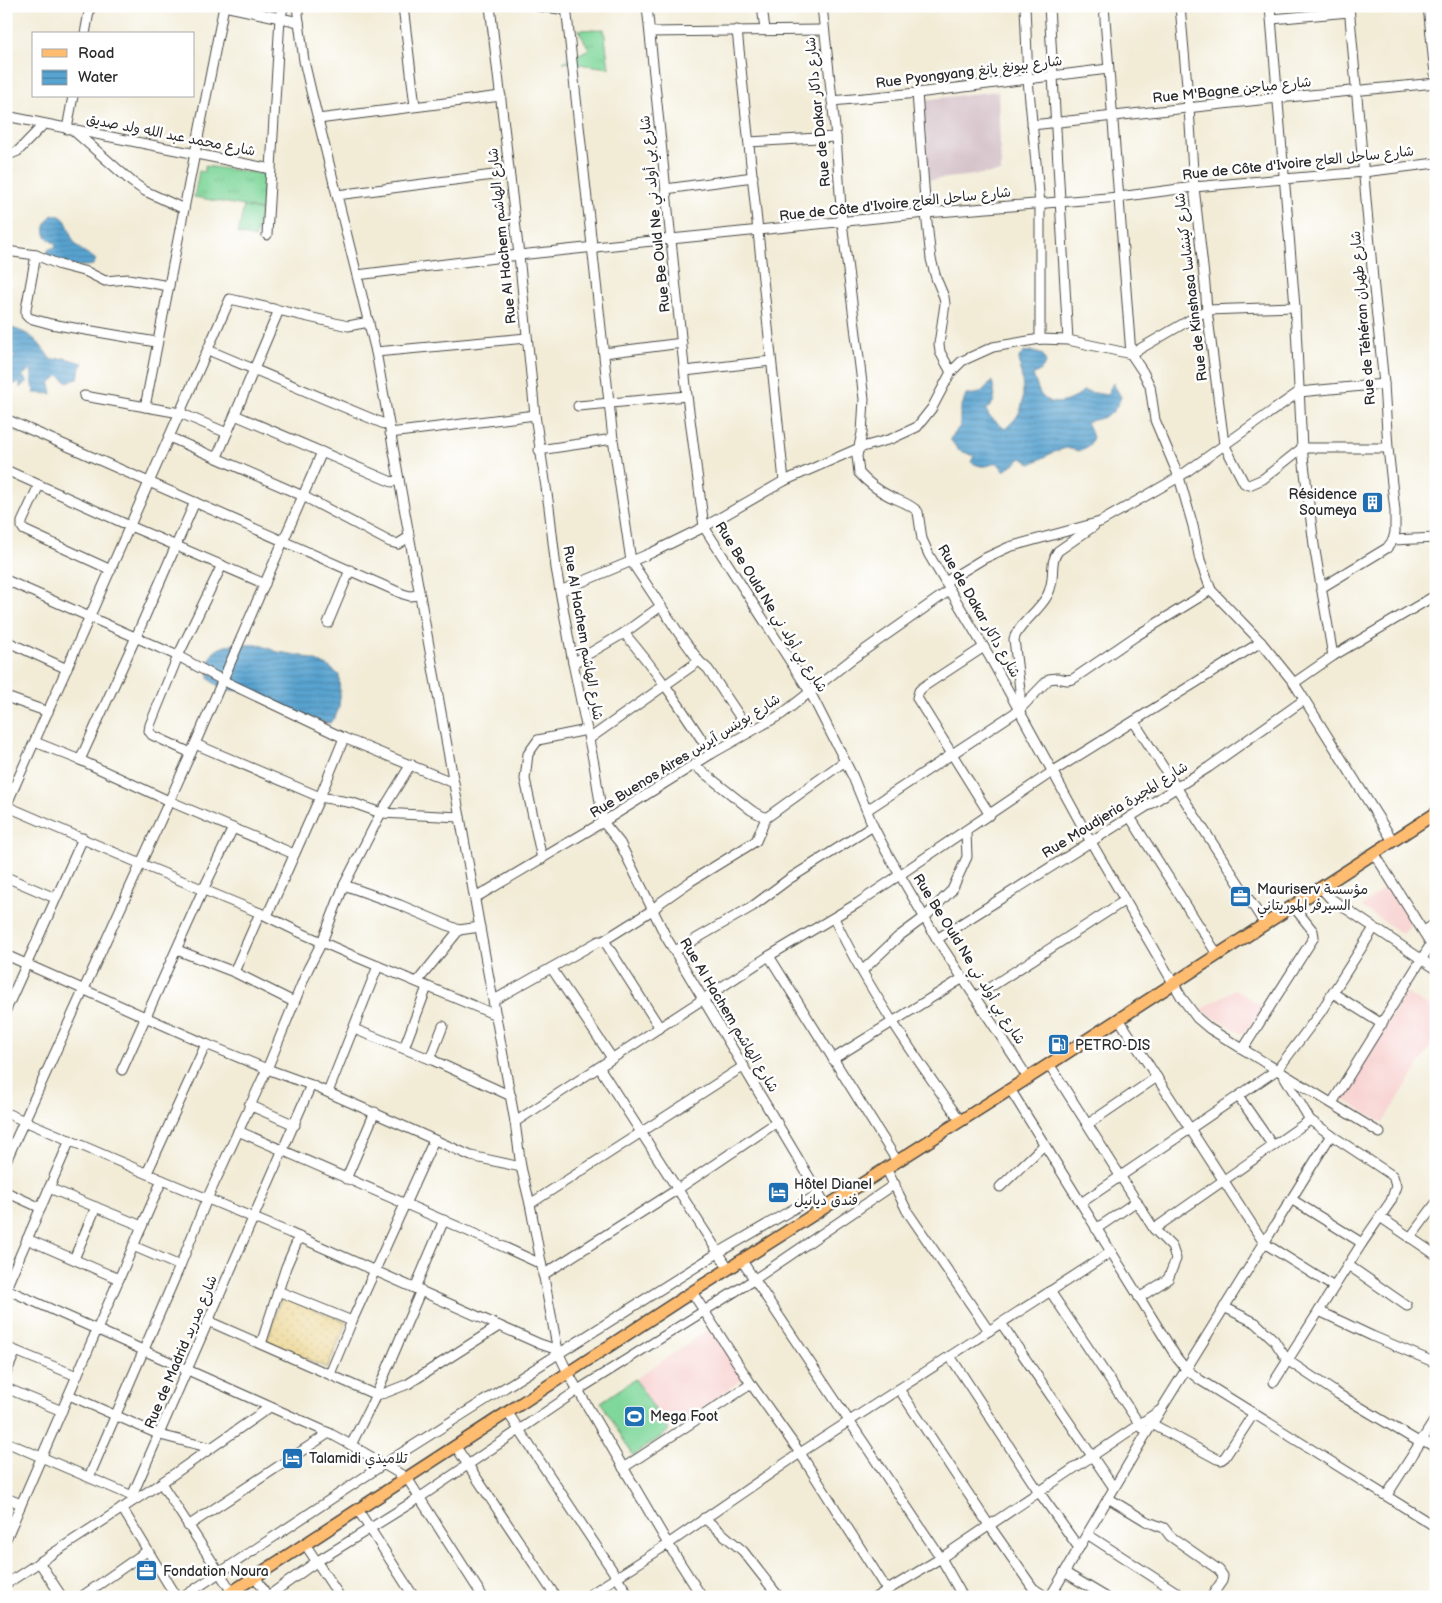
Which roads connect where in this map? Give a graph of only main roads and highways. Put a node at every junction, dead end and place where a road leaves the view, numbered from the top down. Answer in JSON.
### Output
{"nodes":[{"id":1,"x":1436,"y":813,"type":"edge"},
{"id":2,"x":228,"y":1594,"type":"edge"}],
"edges":[{"from":1,"to":2,"type":"main road"}]}
